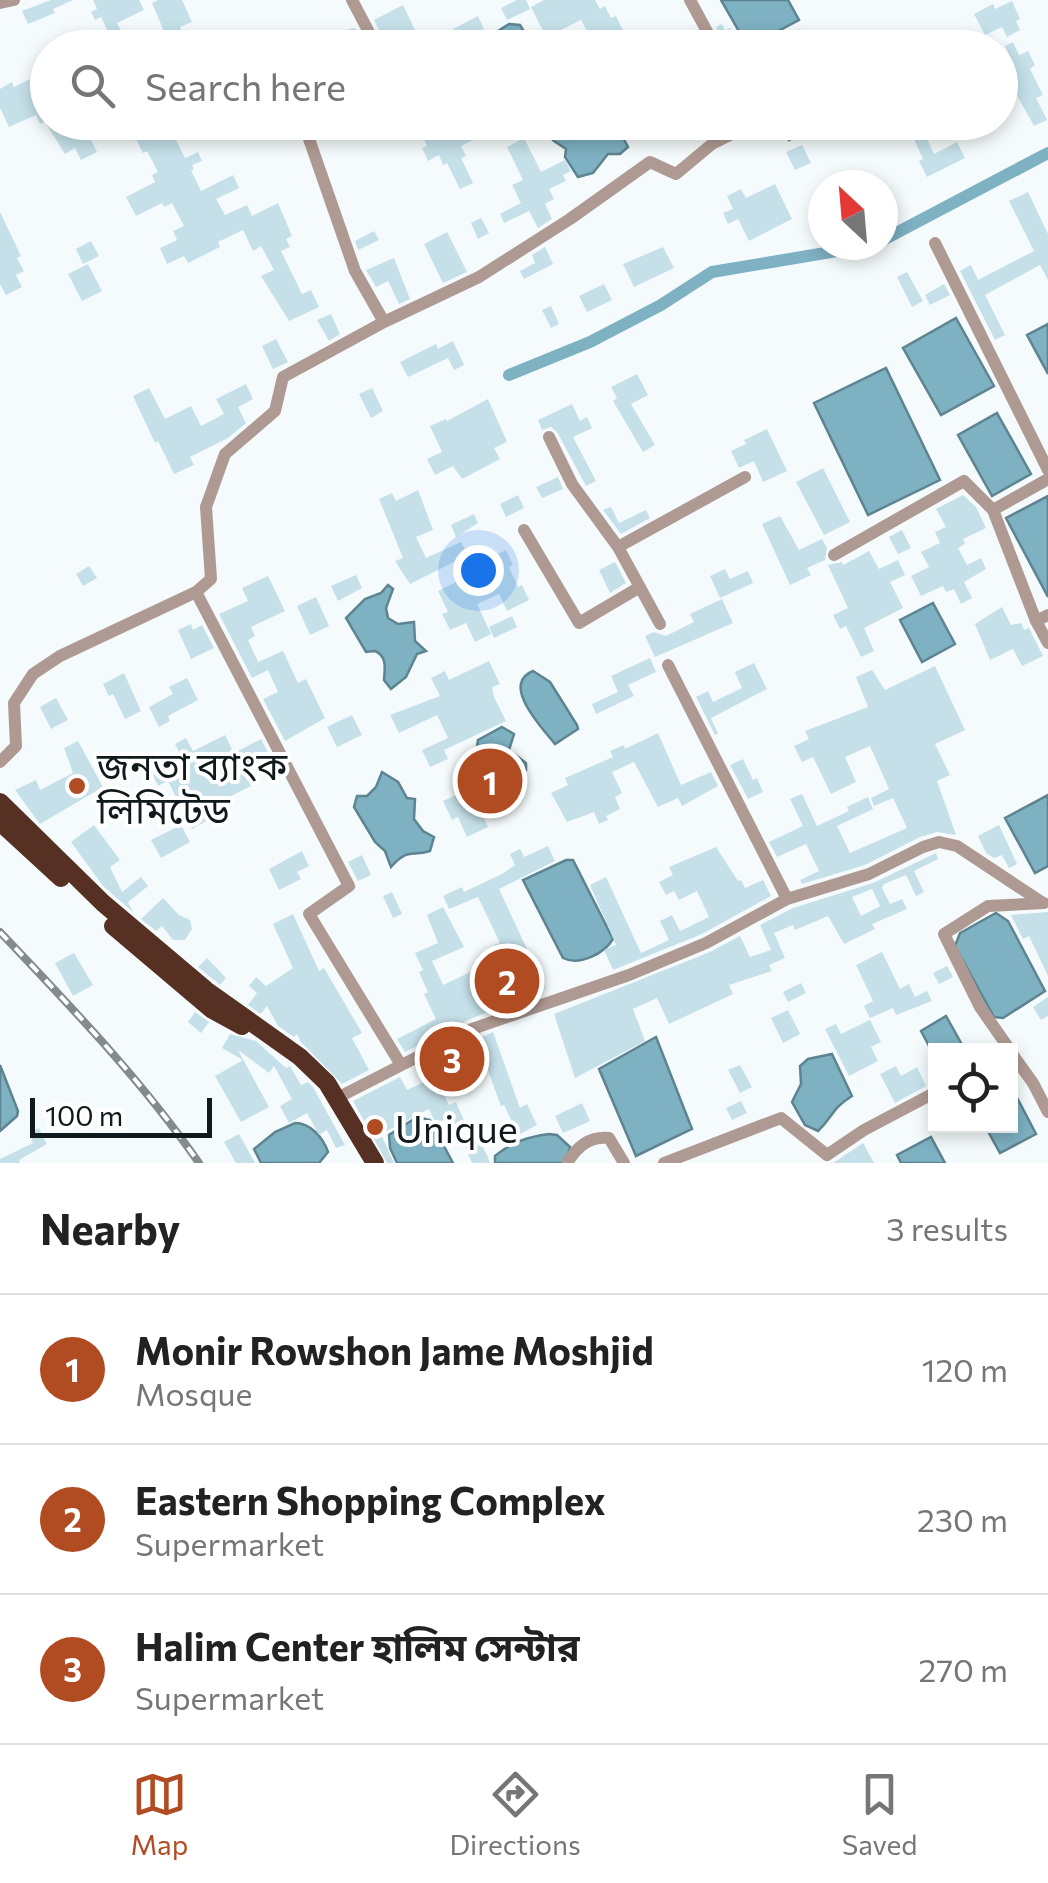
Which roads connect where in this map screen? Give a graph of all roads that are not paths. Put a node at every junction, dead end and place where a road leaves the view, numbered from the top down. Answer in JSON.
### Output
{"nodes":[{"id":1,"x":14,"y":0,"type":"edge"},
{"id":2,"x":352,"y":0,"type":"edge"},
{"id":3,"x":690,"y":0,"type":"edge"},
{"id":4,"x":0,"y":3,"type":"edge"},
{"id":5,"x":368,"y":30,"type":"edge"},
{"id":6,"x":706,"y":30,"type":"edge"},
{"id":7,"x":309,"y":140,"type":"edge"},
{"id":8,"x":720,"y":140,"type":"edge"},
{"id":9,"x":935,"y":243,"type":"dead end"},
{"id":10,"x":384,"y":322,"type":"junction"},
{"id":11,"x":550,"y":437,"type":"dead end"},
{"id":12,"x":1048,"y":470,"type":"edge"},
{"id":13,"x":745,"y":477,"type":"dead end"},
{"id":14,"x":1048,"y":479,"type":"edge"},
{"id":15,"x":992,"y":510,"type":"junction"},
{"id":16,"x":524,"y":530,"type":"dead end"},
{"id":17,"x":618,"y":548,"type":"junction"},
{"id":18,"x":834,"y":555,"type":"dead end"},
{"id":19,"x":640,"y":587,"type":"junction"},
{"id":20,"x":196,"y":592,"type":"junction"},
{"id":21,"x":1042,"y":618,"type":"edge"},
{"id":22,"x":660,"y":624,"type":"dead end"},
{"id":23,"x":1048,"y":643,"type":"edge"},
{"id":24,"x":668,"y":664,"type":"dead end"},
{"id":25,"x":0,"y":762,"type":"edge"},
{"id":26,"x":0,"y":802,"type":"edge"},
{"id":27,"x":0,"y":822,"type":"edge"},
{"id":28,"x":787,"y":899,"type":"junction"},
{"id":29,"x":1046,"y":901,"type":"edge"},
{"id":30,"x":1004,"y":1043,"type":"edge"},
{"id":31,"x":1018,"y":1064,"type":"edge"},
{"id":32,"x":401,"y":1065,"type":"junction"},
{"id":33,"x":928,"y":1096,"type":"edge"},
{"id":34,"x":338,"y":1097,"type":"junction"},
{"id":35,"x":1048,"y":1112,"type":"edge"},
{"id":36,"x":362,"y":1163,"type":"edge"},
{"id":37,"x":375,"y":1163,"type":"edge"},
{"id":38,"x":567,"y":1163,"type":"edge"},
{"id":39,"x":624,"y":1163,"type":"edge"},
{"id":40,"x":664,"y":1163,"type":"edge"}],
"edges":[{"from":1,"to":4,"type":"street"},
{"from":2,"to":5,"type":"street"},
{"from":3,"to":6,"type":"street"},
{"from":7,"to":10,"type":"street"},
{"from":8,"to":10,"type":"street"},
{"from":9,"to":12,"type":"street"},
{"from":10,"to":20,"type":"street"},
{"from":11,"to":17,"type":"street"},
{"from":13,"to":17,"type":"street"},
{"from":14,"to":15,"type":"street"},
{"from":15,"to":18,"type":"street"},
{"from":15,"to":21,"type":"street"},
{"from":16,"to":19,"type":"street"},
{"from":17,"to":19,"type":"street"},
{"from":19,"to":22,"type":"street"},
{"from":20,"to":25,"type":"street"},
{"from":20,"to":32,"type":"street"},
{"from":21,"to":23,"type":"street"},
{"from":24,"to":28,"type":"street"},
{"from":26,"to":34,"type":"highway"},
{"from":27,"to":36,"type":"highway"},
{"from":28,"to":29,"type":"street"},
{"from":28,"to":32,"type":"street"},
{"from":29,"to":30,"type":"street"},
{"from":31,"to":35,"type":"street"},
{"from":32,"to":34,"type":"street"},
{"from":33,"to":40,"type":"street"},
{"from":34,"to":37,"type":"highway"},
{"from":38,"to":39,"type":"street"}]}
